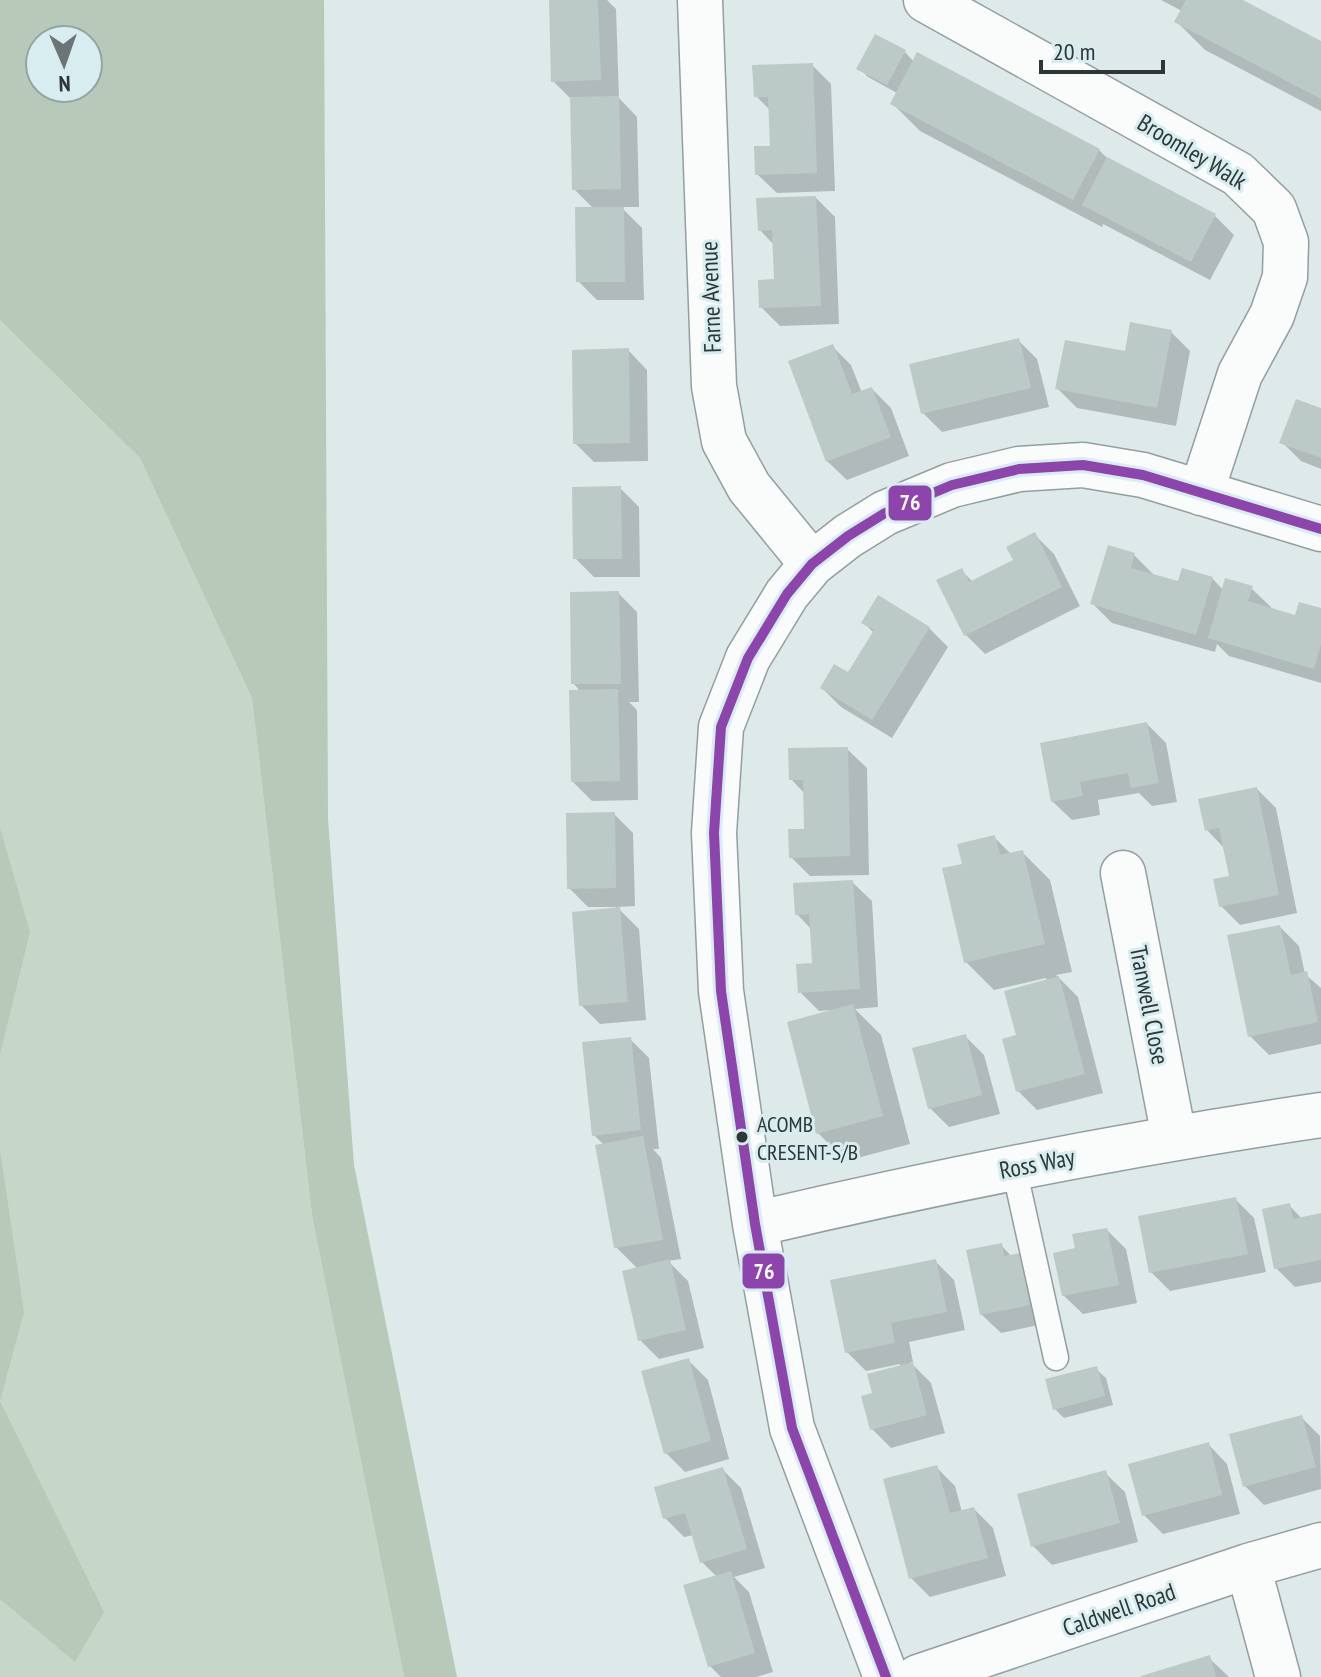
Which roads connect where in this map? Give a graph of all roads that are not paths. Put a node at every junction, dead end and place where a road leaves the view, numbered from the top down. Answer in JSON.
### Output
{"nodes":[{"id":1,"x":700,"y":0,"type":"edge"},
{"id":2,"x":926,"y":0,"type":"edge"},
{"id":3,"x":1201,"y":493,"type":"junction"},
{"id":4,"x":1321,"y":529,"type":"edge"},
{"id":5,"x":812,"y":564,"type":"junction"},
{"id":6,"x":1123,"y":873,"type":"dead end"},
{"id":7,"x":1321,"y":1115,"type":"edge"},
{"id":8,"x":1174,"y":1137,"type":"junction"},
{"id":9,"x":1014,"y":1168,"type":"junction"},
{"id":10,"x":755,"y":1224,"type":"junction"},
{"id":11,"x":1056,"y":1358,"type":"dead end"},
{"id":12,"x":1321,"y":1545,"type":"edge"},
{"id":13,"x":1248,"y":1566,"type":"junction"},
{"id":14,"x":886,"y":1677,"type":"edge"},
{"id":15,"x":918,"y":1677,"type":"edge"},
{"id":16,"x":1278,"y":1677,"type":"edge"}],
"edges":[{"from":1,"to":5,"type":"street","name":"Farne Avenue"},
{"from":2,"to":3,"type":"street","name":"Broomley Walk"},
{"from":3,"to":4,"type":"street"},
{"from":3,"to":5,"type":"street"},
{"from":5,"to":10,"type":"street"},
{"from":6,"to":8,"type":"street","name":"Tranwell Close"},
{"from":7,"to":8,"type":"street","name":"Ross Way"},
{"from":8,"to":9,"type":"street","name":"Ross Way"},
{"from":9,"to":10,"type":"street","name":"Ross Way"},
{"from":9,"to":11,"type":"lane"},
{"from":10,"to":14,"type":"street"},
{"from":12,"to":13,"type":"street","name":"Caldwell Road"},
{"from":13,"to":15,"type":"street","name":"Caldwell Road"},
{"from":13,"to":16,"type":"street"}]}
